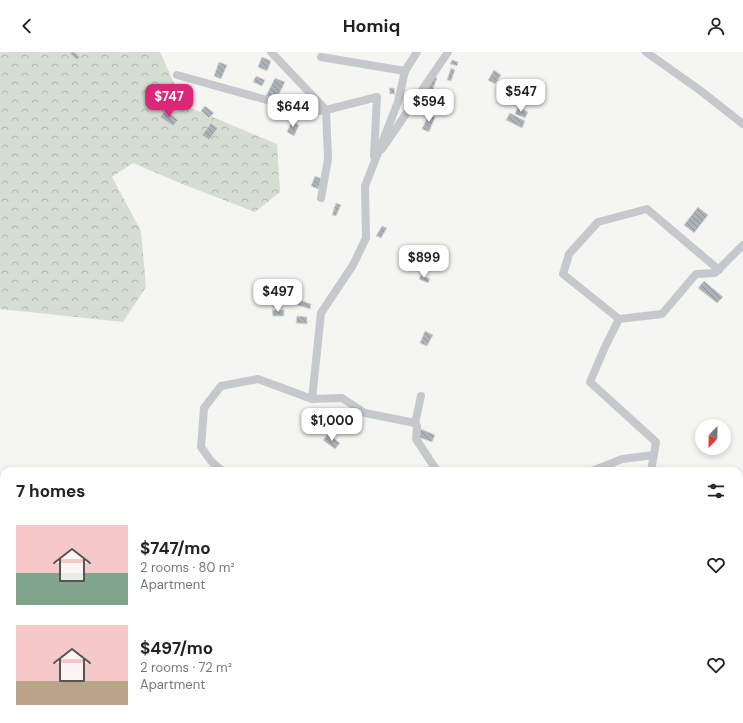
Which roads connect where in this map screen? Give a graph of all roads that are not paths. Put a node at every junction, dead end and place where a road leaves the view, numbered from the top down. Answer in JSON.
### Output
{"nodes":[{"id":1,"x":271,"y":52,"type":"edge"},
{"id":2,"x":417,"y":52,"type":"edge"},
{"id":3,"x":448,"y":52,"type":"edge"},
{"id":4,"x":646,"y":52,"type":"edge"},
{"id":5,"x":321,"y":57,"type":"dead end"},
{"id":6,"x":405,"y":72,"type":"junction"},
{"id":7,"x":177,"y":75,"type":"dead end"},
{"id":8,"x":326,"y":110,"type":"junction"},
{"id":9,"x":743,"y":124,"type":"edge"},
{"id":10,"x":373,"y":163,"type":"junction"},
{"id":11,"x":321,"y":198,"type":"dead end"},
{"id":12,"x":743,"y":245,"type":"edge"},
{"id":13,"x":719,"y":270,"type":"junction"},
{"id":14,"x":619,"y":319,"type":"junction"},
{"id":15,"x":421,"y":396,"type":"dead end"},
{"id":16,"x":312,"y":399,"type":"junction"},
{"id":17,"x":415,"y":423,"type":"junction"},
{"id":18,"x":654,"y":455,"type":"junction"},
{"id":19,"x":218,"y":467,"type":"edge"},
{"id":20,"x":434,"y":467,"type":"edge"},
{"id":21,"x":603,"y":467,"type":"edge"},
{"id":22,"x":652,"y":467,"type":"edge"}],
"edges":[{"from":1,"to":8,"type":"street"},
{"from":2,"to":6,"type":"street"},
{"from":3,"to":10,"type":"street"},
{"from":4,"to":9,"type":"street"},
{"from":5,"to":6,"type":"street"},
{"from":6,"to":10,"type":"street"},
{"from":7,"to":8,"type":"street"},
{"from":8,"to":10,"type":"street"},
{"from":8,"to":11,"type":"street"},
{"from":10,"to":16,"type":"street"},
{"from":12,"to":13,"type":"street"},
{"from":13,"to":14,"type":"street"},
{"from":13,"to":14,"type":"street"},
{"from":14,"to":18,"type":"street"},
{"from":15,"to":17,"type":"street"},
{"from":16,"to":17,"type":"street"},
{"from":16,"to":19,"type":"street"},
{"from":17,"to":20,"type":"street"},
{"from":18,"to":21,"type":"street"},
{"from":18,"to":22,"type":"street"}]}
